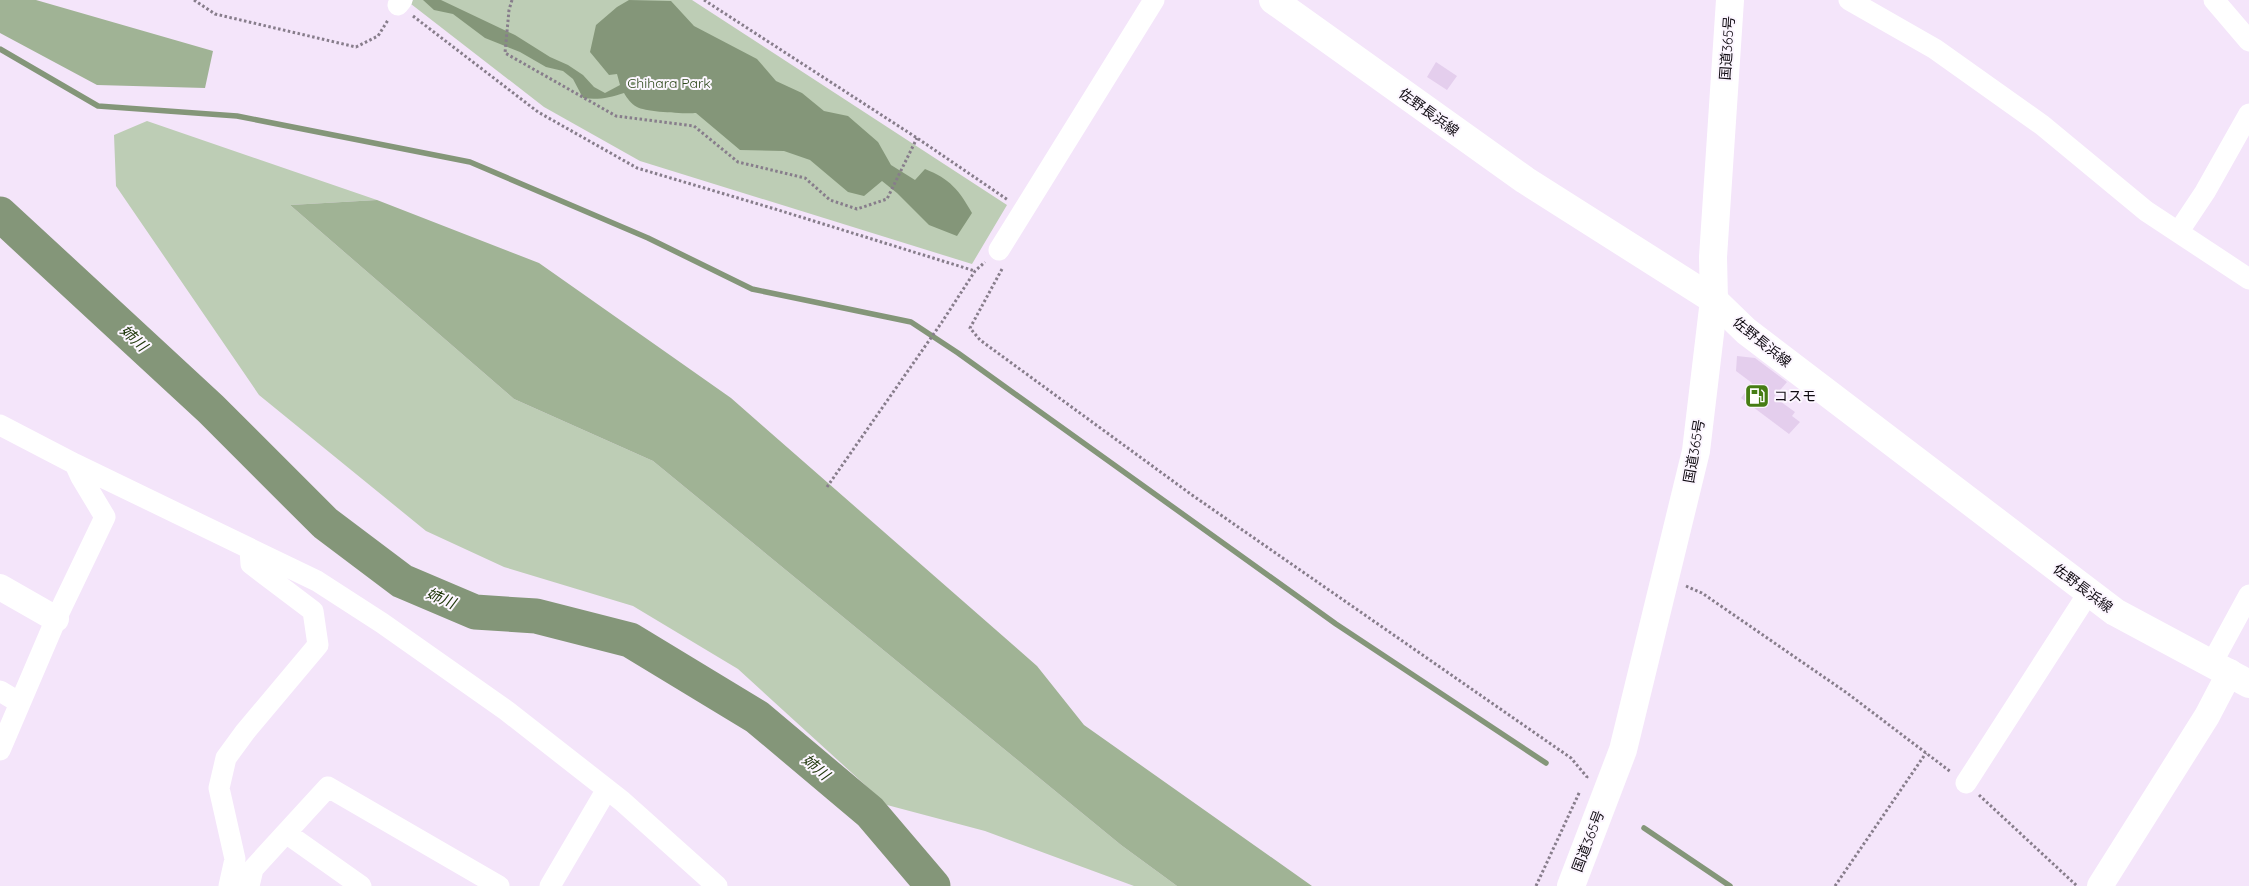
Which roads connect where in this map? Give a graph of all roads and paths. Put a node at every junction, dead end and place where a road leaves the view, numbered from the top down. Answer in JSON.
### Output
{"nodes":[{"id":1,"x":194,"y":0,"type":"edge"},
{"id":2,"x":512,"y":0,"type":"edge"},
{"id":3,"x":704,"y":0,"type":"edge"},
{"id":4,"x":1154,"y":0,"type":"edge"},
{"id":5,"x":1273,"y":0,"type":"edge"},
{"id":6,"x":1730,"y":0,"type":"edge"},
{"id":7,"x":1849,"y":0,"type":"edge"},
{"id":8,"x":2214,"y":0,"type":"edge"},
{"id":9,"x":400,"y":3,"type":"edge"},
{"id":10,"x":2249,"y":41,"type":"edge"},
{"id":11,"x":2249,"y":114,"type":"edge"},
{"id":12,"x":917,"y":138,"type":"junction"},
{"id":13,"x":1022,"y":210,"type":"junction"},
{"id":14,"x":2178,"y":231,"type":"junction"},
{"id":15,"x":999,"y":250,"type":"junction"},
{"id":16,"x":974,"y":272,"type":"junction"},
{"id":17,"x":2249,"y":279,"type":"edge"},
{"id":18,"x":1714,"y":300,"type":"junction"},
{"id":19,"x":0,"y":425,"type":"edge"},
{"id":20,"x":75,"y":464,"type":"junction"},
{"id":21,"x":827,"y":486,"type":"dead end"},
{"id":22,"x":250,"y":550,"type":"junction"},
{"id":23,"x":1665,"y":576,"type":"junction"},
{"id":24,"x":0,"y":587,"type":"edge"},
{"id":25,"x":2089,"y":592,"type":"junction"},
{"id":26,"x":2249,"y":595,"type":"edge"},
{"id":27,"x":56,"y":619,"type":"junction"},
{"id":28,"x":2230,"y":673,"type":"edge"},
{"id":29,"x":0,"y":691,"type":"edge"},
{"id":30,"x":20,"y":703,"type":"junction"},
{"id":31,"x":0,"y":750,"type":"edge"},
{"id":32,"x":1926,"y":752,"type":"junction"},
{"id":33,"x":1966,"y":783,"type":"junction"},
{"id":34,"x":607,"y":789,"type":"junction"},
{"id":35,"x":286,"y":833,"type":"junction"},
{"id":36,"x":229,"y":886,"type":"edge"},
{"id":37,"x":249,"y":886,"type":"edge"},
{"id":38,"x":361,"y":886,"type":"edge"},
{"id":39,"x":499,"y":886,"type":"edge"},
{"id":40,"x":550,"y":886,"type":"edge"},
{"id":41,"x":717,"y":886,"type":"edge"},
{"id":42,"x":1536,"y":886,"type":"edge"},
{"id":43,"x":1571,"y":886,"type":"edge"},
{"id":44,"x":1835,"y":886,"type":"edge"},
{"id":45,"x":2078,"y":886,"type":"edge"},
{"id":46,"x":2100,"y":886,"type":"edge"}],
"edges":[{"from":1,"to":9,"type":"path"},
{"from":2,"to":12,"type":"path"},
{"from":3,"to":12,"type":"path"},
{"from":4,"to":13,"type":"street"},
{"from":5,"to":18,"type":"main road","name":"佐野長浜線"},
{"from":6,"to":18,"type":"main road","name":"国道365号"},
{"from":7,"to":14,"type":"street"},
{"from":8,"to":10,"type":"street"},
{"from":9,"to":16,"type":"path"},
{"from":11,"to":14,"type":"street"},
{"from":12,"to":13,"type":"path"},
{"from":13,"to":15,"type":"street"},
{"from":14,"to":17,"type":"street"},
{"from":15,"to":16,"type":"path"},
{"from":15,"to":42,"type":"path"},
{"from":16,"to":21,"type":"path"},
{"from":18,"to":23,"type":"main road","name":"国道365号"},
{"from":18,"to":25,"type":"main road","name":"佐野長浜線"},
{"from":19,"to":20,"type":"street"},
{"from":20,"to":22,"type":"street"},
{"from":20,"to":27,"type":"street"},
{"from":22,"to":34,"type":"street"},
{"from":22,"to":36,"type":"street"},
{"from":23,"to":32,"type":"path"},
{"from":23,"to":43,"type":"main road","name":"国道365号"},
{"from":24,"to":27,"type":"street"},
{"from":25,"to":28,"type":"main road","name":"佐野長浜線"},
{"from":25,"to":33,"type":"street"},
{"from":26,"to":28,"type":"street"},
{"from":27,"to":30,"type":"street"},
{"from":28,"to":46,"type":"street"},
{"from":29,"to":30,"type":"street"},
{"from":30,"to":31,"type":"street"},
{"from":32,"to":33,"type":"path"},
{"from":32,"to":44,"type":"path"},
{"from":33,"to":45,"type":"path"},
{"from":34,"to":40,"type":"street"},
{"from":34,"to":41,"type":"street"},
{"from":35,"to":37,"type":"street"},
{"from":35,"to":38,"type":"street"},
{"from":35,"to":39,"type":"street"}]}
